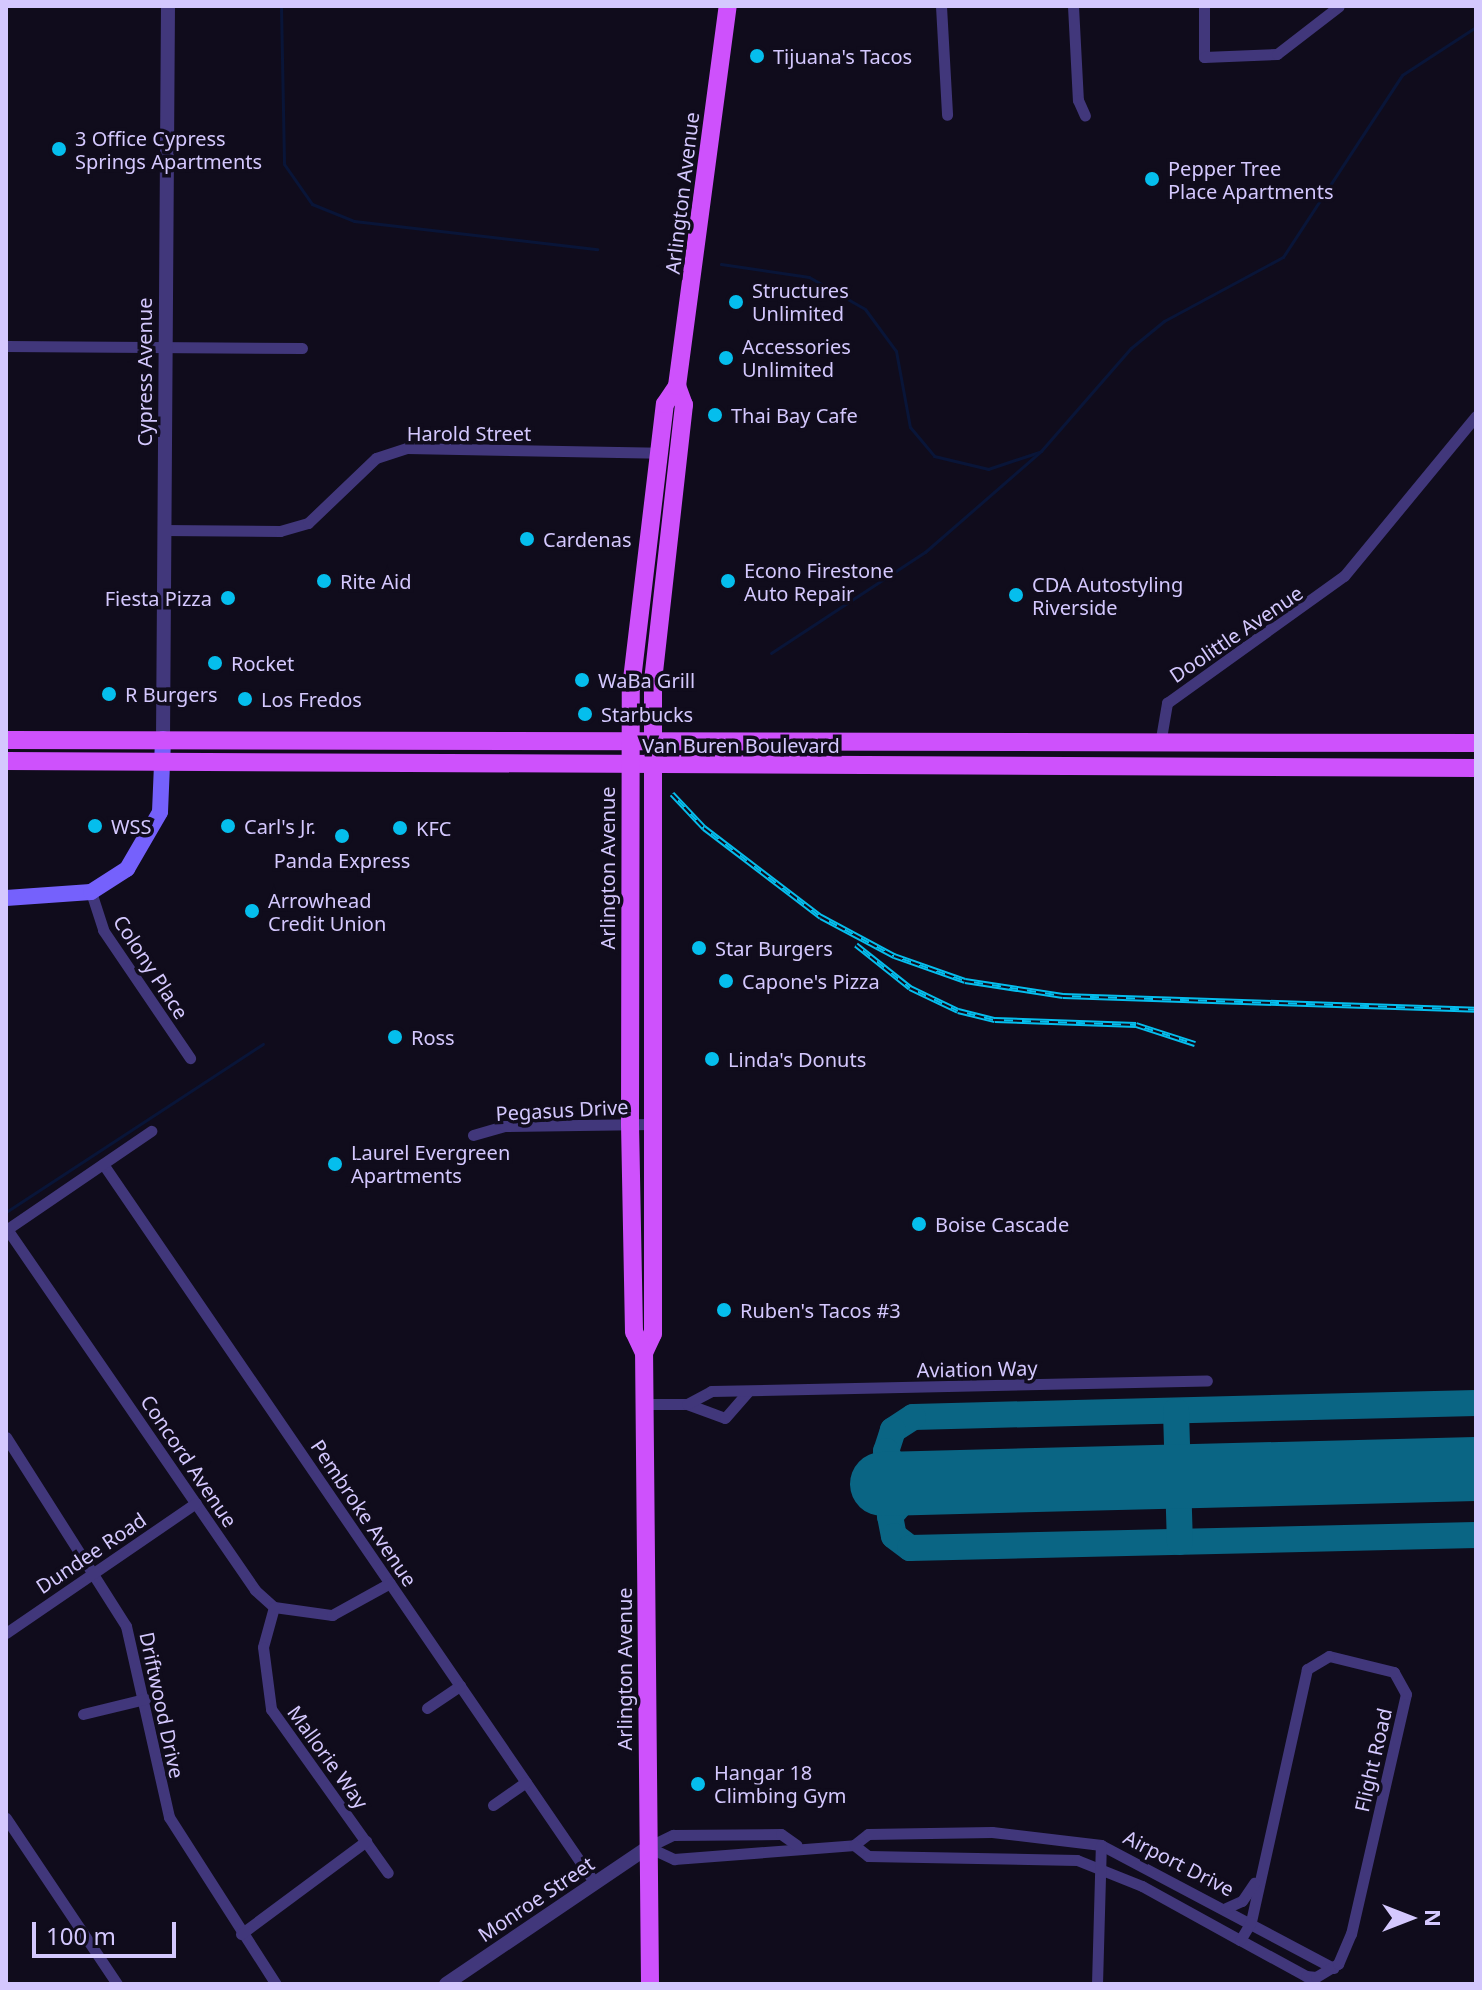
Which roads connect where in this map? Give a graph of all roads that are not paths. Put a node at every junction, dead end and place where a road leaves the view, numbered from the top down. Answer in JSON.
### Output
{"nodes":[{"id":1,"x":168,"y":6,"type":"edge"},
{"id":2,"x":728,"y":6,"type":"edge"},
{"id":3,"x":941,"y":6,"type":"edge"},
{"id":4,"x":1073,"y":6,"type":"edge"},
{"id":5,"x":1204,"y":6,"type":"edge"},
{"id":6,"x":1339,"y":6,"type":"edge"},
{"id":7,"x":947,"y":115,"type":"dead end"},
{"id":8,"x":1085,"y":116,"type":"dead end"},
{"id":9,"x":6,"y":346,"type":"edge"},
{"id":10,"x":164,"y":347,"type":"junction"},
{"id":11,"x":302,"y":348,"type":"dead end"},
{"id":12,"x":677,"y":386,"type":"junction"},
{"id":13,"x":1476,"y":416,"type":"edge"},
{"id":14,"x":659,"y":453,"type":"junction"},
{"id":15,"x":669,"y":512,"type":"junction"},
{"id":16,"x":163,"y":530,"type":"junction"},
{"id":17,"x":163,"y":739,"type":"junction"},
{"id":18,"x":6,"y":740,"type":"edge"},
{"id":19,"x":441,"y":740,"type":"junction"},
{"id":20,"x":512,"y":740,"type":"junction"},
{"id":21,"x":652,"y":740,"type":"junction"},
{"id":22,"x":629,"y":741,"type":"junction"},
{"id":23,"x":1476,"y":743,"type":"edge"},
{"id":24,"x":1160,"y":744,"type":"junction"},
{"id":25,"x":6,"y":761,"type":"edge"},
{"id":26,"x":163,"y":762,"type":"junction"},
{"id":27,"x":348,"y":763,"type":"junction"},
{"id":28,"x":441,"y":763,"type":"junction"},
{"id":29,"x":629,"y":767,"type":"junction"},
{"id":30,"x":651,"y":767,"type":"junction"},
{"id":31,"x":1476,"y":768,"type":"edge"},
{"id":32,"x":91,"y":892,"type":"junction"},
{"id":33,"x":6,"y":898,"type":"edge"},
{"id":34,"x":190,"y":1058,"type":"dead end"},
{"id":35,"x":652,"y":1124,"type":"junction"},
{"id":36,"x":630,"y":1125,"type":"junction"},
{"id":37,"x":151,"y":1131,"type":"dead end"},
{"id":38,"x":473,"y":1135,"type":"dead end"},
{"id":39,"x":103,"y":1164,"type":"junction"},
{"id":40,"x":7,"y":1229,"type":"edge"},
{"id":41,"x":644,"y":1353,"type":"junction"},
{"id":42,"x":1207,"y":1381,"type":"dead end"},
{"id":43,"x":748,"y":1392,"type":"junction"},
{"id":44,"x":644,"y":1404,"type":"junction"},
{"id":45,"x":687,"y":1404,"type":"junction"},
{"id":46,"x":6,"y":1437,"type":"edge"},
{"id":47,"x":196,"y":1503,"type":"junction"},
{"id":48,"x":90,"y":1575,"type":"junction"},
{"id":49,"x":390,"y":1583,"type":"junction"},
{"id":50,"x":274,"y":1607,"type":"junction"},
{"id":51,"x":6,"y":1633,"type":"edge"},
{"id":52,"x":460,"y":1686,"type":"junction"},
{"id":53,"x":145,"y":1699,"type":"junction"},
{"id":54,"x":427,"y":1708,"type":"dead end"},
{"id":55,"x":83,"y":1714,"type":"dead end"},
{"id":56,"x":526,"y":1782,"type":"junction"},
{"id":57,"x":493,"y":1805,"type":"dead end"},
{"id":58,"x":6,"y":1818,"type":"edge"},
{"id":59,"x":366,"y":1841,"type":"junction"},
{"id":60,"x":797,"y":1845,"type":"junction"},
{"id":61,"x":854,"y":1845,"type":"junction"},
{"id":62,"x":1101,"y":1845,"type":"junction"},
{"id":63,"x":648,"y":1847,"type":"junction"},
{"id":64,"x":1265,"y":1848,"type":"junction"},
{"id":65,"x":1097,"y":1864,"type":"junction"},
{"id":66,"x":388,"y":1873,"type":"dead end"},
{"id":67,"x":594,"y":1882,"type":"junction"},
{"id":68,"x":1226,"y":1908,"type":"junction"},
{"id":69,"x":1251,"y":1922,"type":"junction"},
{"id":70,"x":241,"y":1934,"type":"junction"},
{"id":71,"x":1240,"y":1940,"type":"junction"},
{"id":72,"x":1333,"y":1968,"type":"junction"},
{"id":73,"x":117,"y":1984,"type":"edge"},
{"id":74,"x":276,"y":1984,"type":"edge"},
{"id":75,"x":446,"y":1984,"type":"edge"},
{"id":76,"x":650,"y":1984,"type":"edge"},
{"id":77,"x":1097,"y":1984,"type":"edge"}],
"edges":[{"from":1,"to":10,"type":"street","name":"Cypress Avenue"},
{"from":2,"to":12,"type":"main road","name":"Arlington Avenue"},
{"from":3,"to":7,"type":"street"},
{"from":4,"to":8,"type":"street"},
{"from":5,"to":6,"type":"street"},
{"from":9,"to":10,"type":"street"},
{"from":10,"to":11,"type":"street"},
{"from":10,"to":16,"type":"street","name":"Cypress Avenue"},
{"from":12,"to":14,"type":"main road","name":"Arlington Avenue"},
{"from":12,"to":15,"type":"main road","name":"Arlington Avenue"},
{"from":13,"to":24,"type":"street","name":"Doolittle Avenue"},
{"from":14,"to":15,"type":"main road"},
{"from":14,"to":16,"type":"street","name":"Harold Street"},
{"from":14,"to":22,"type":"main road","name":"Arlington Avenue"},
{"from":15,"to":21,"type":"main road","name":"Arlington Avenue"},
{"from":16,"to":17,"type":"street","name":"Cypress Avenue"},
{"from":17,"to":18,"type":"main road","name":"Van Buren Boulevard"},
{"from":17,"to":19,"type":"main road","name":"Van Buren Boulevard"},
{"from":17,"to":26,"type":"main road"},
{"from":19,"to":20,"type":"main road","name":"Van Buren Boulevard"},
{"from":19,"to":27,"type":"main road"},
{"from":20,"to":22,"type":"main road","name":"Van Buren Boulevard"},
{"from":20,"to":28,"type":"main road"},
{"from":21,"to":22,"type":"main road","name":"Van Buren Boulevard"},
{"from":21,"to":24,"type":"main road","name":"Van Buren Boulevard"},
{"from":21,"to":30,"type":"main road","name":"Arlington Avenue"},
{"from":22,"to":29,"type":"main road","name":"Arlington Avenue"},
{"from":23,"to":24,"type":"main road","name":"Van Buren Boulevard"},
{"from":25,"to":26,"type":"main road","name":"Van Buren Boulevard"},
{"from":26,"to":27,"type":"main road","name":"Van Buren Boulevard"},
{"from":26,"to":32,"type":"main road"},
{"from":27,"to":28,"type":"main road","name":"Van Buren Boulevard"},
{"from":28,"to":29,"type":"main road","name":"Van Buren Boulevard"},
{"from":29,"to":30,"type":"main road","name":"Van Buren Boulevard"},
{"from":29,"to":36,"type":"main road","name":"Arlington Avenue"},
{"from":30,"to":31,"type":"main road","name":"Van Buren Boulevard"},
{"from":30,"to":35,"type":"main road","name":"Arlington Avenue"},
{"from":32,"to":33,"type":"main road"},
{"from":32,"to":34,"type":"street","name":"Colony Place"},
{"from":35,"to":36,"type":"street","name":"Pegasus Drive"},
{"from":35,"to":41,"type":"main road","name":"Arlington Avenue"},
{"from":36,"to":38,"type":"street","name":"Pegasus Drive"},
{"from":36,"to":41,"type":"main road","name":"Arlington Avenue"},
{"from":37,"to":39,"type":"street"},
{"from":39,"to":40,"type":"street"},
{"from":39,"to":49,"type":"street","name":"Pembroke Avenue"},
{"from":40,"to":47,"type":"street","name":"Concord Avenue"},
{"from":41,"to":44,"type":"main road","name":"Arlington Avenue"},
{"from":42,"to":43,"type":"street","name":"Aviation Way"},
{"from":43,"to":45,"type":"street","name":"Aviation Way"},
{"from":43,"to":45,"type":"street","name":"Aviation Way"},
{"from":44,"to":45,"type":"street","name":"Aviation Way"},
{"from":44,"to":63,"type":"main road","name":"Arlington Avenue"},
{"from":46,"to":48,"type":"street","name":"Driftwood Drive"},
{"from":47,"to":48,"type":"street","name":"Dundee Road"},
{"from":47,"to":50,"type":"street","name":"Concord Avenue"},
{"from":48,"to":51,"type":"street","name":"Dundee Road"},
{"from":48,"to":53,"type":"street","name":"Driftwood Drive"},
{"from":49,"to":50,"type":"street"},
{"from":49,"to":52,"type":"street","name":"Pembroke Avenue"},
{"from":50,"to":59,"type":"street","name":"Mallorie Way"},
{"from":52,"to":54,"type":"street"},
{"from":52,"to":56,"type":"street","name":"Pembroke Avenue"},
{"from":53,"to":55,"type":"street"},
{"from":53,"to":70,"type":"street","name":"Driftwood Drive"},
{"from":56,"to":57,"type":"street"},
{"from":56,"to":67,"type":"street","name":"Pembroke Avenue"},
{"from":58,"to":73,"type":"street"},
{"from":59,"to":66,"type":"street","name":"Mallorie Way"},
{"from":59,"to":70,"type":"street"},
{"from":60,"to":61,"type":"street","name":"Airport Drive"},
{"from":60,"to":63,"type":"street","name":"Airport Drive"},
{"from":60,"to":63,"type":"street","name":"Airport Drive"},
{"from":61,"to":62,"type":"street","name":"Airport Drive"},
{"from":61,"to":65,"type":"street","name":"Airport Drive"},
{"from":62,"to":65,"type":"street"},
{"from":62,"to":68,"type":"street","name":"Airport Drive"},
{"from":63,"to":67,"type":"street","name":"Monroe Street"},
{"from":63,"to":76,"type":"main road","name":"Arlington Avenue"},
{"from":64,"to":68,"type":"street"},
{"from":64,"to":69,"type":"street","name":"Flight Road"},
{"from":64,"to":72,"type":"street","name":"Flight Road"},
{"from":65,"to":71,"type":"street","name":"Airport Drive"},
{"from":65,"to":77,"type":"street"},
{"from":67,"to":75,"type":"street","name":"Monroe Street"},
{"from":68,"to":69,"type":"street","name":"Airport Drive"},
{"from":69,"to":71,"type":"street","name":"Flight Road"},
{"from":69,"to":72,"type":"street","name":"Airport Drive"},
{"from":70,"to":74,"type":"street","name":"Driftwood Drive"},
{"from":71,"to":72,"type":"street","name":"Airport Drive"}]}
